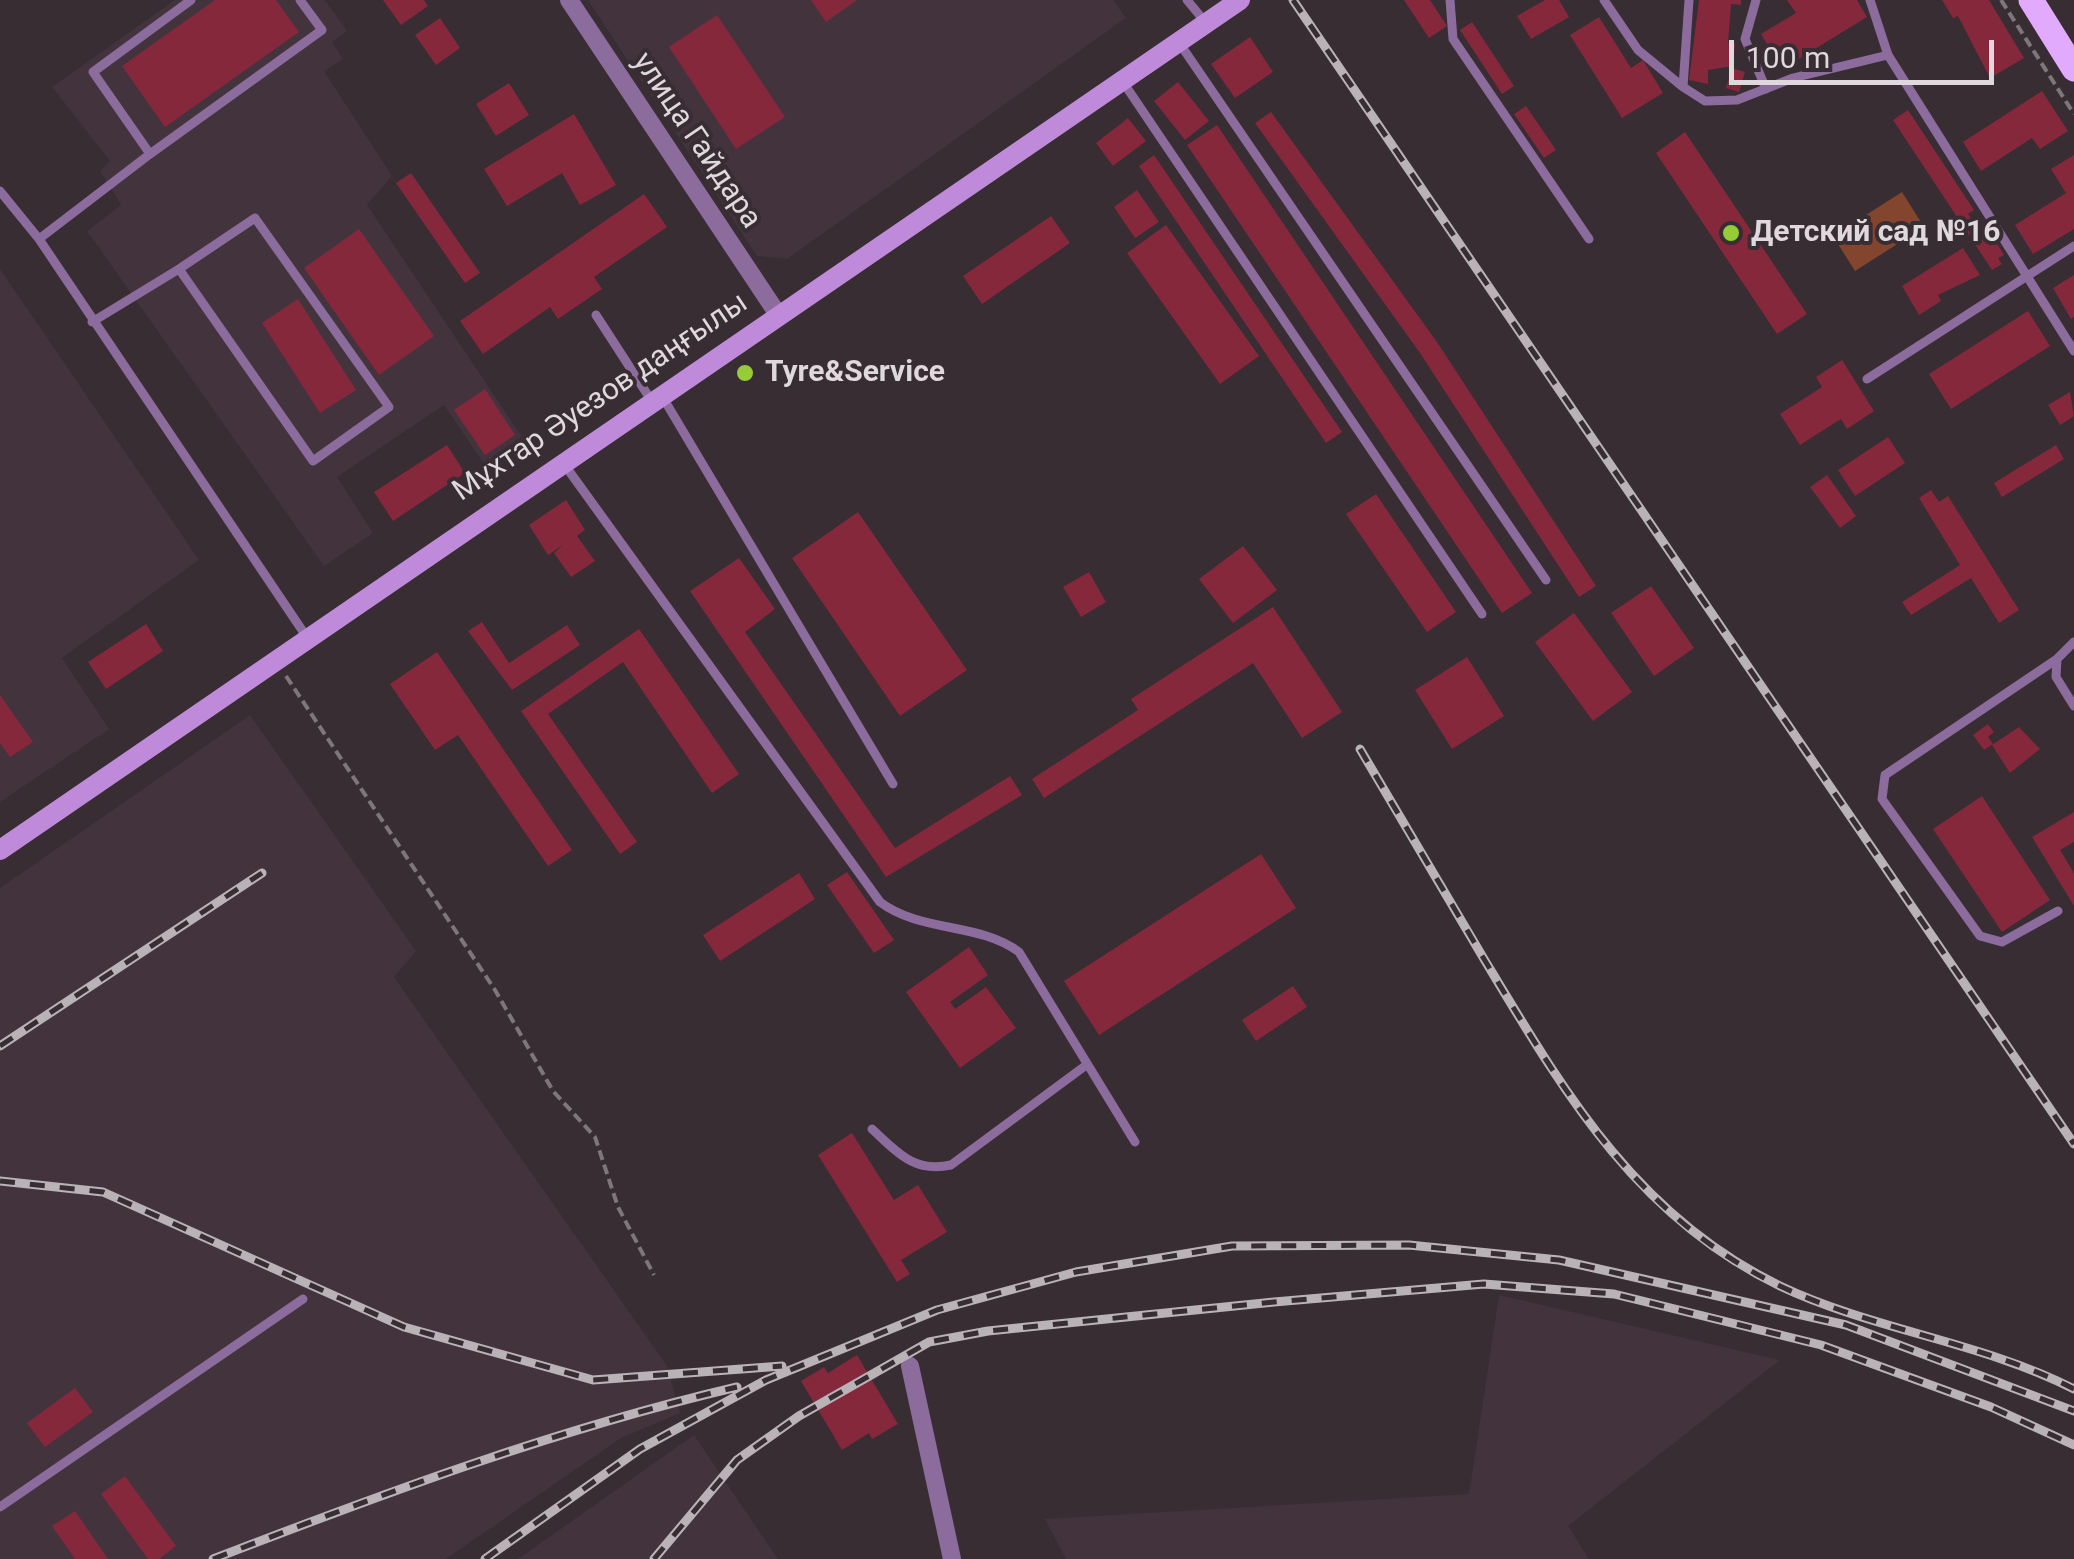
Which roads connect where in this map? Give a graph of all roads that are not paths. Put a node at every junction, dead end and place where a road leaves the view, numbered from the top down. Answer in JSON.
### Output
{"nodes":[{"id":1,"x":191,"y":0,"type":"edge"},
{"id":2,"x":300,"y":0,"type":"edge"},
{"id":3,"x":569,"y":0,"type":"edge"},
{"id":4,"x":1187,"y":0,"type":"edge"},
{"id":5,"x":1240,"y":0,"type":"edge"},
{"id":6,"x":1450,"y":0,"type":"edge"},
{"id":7,"x":1604,"y":0,"type":"edge"},
{"id":8,"x":1689,"y":0,"type":"edge"},
{"id":9,"x":1756,"y":0,"type":"edge"},
{"id":10,"x":1870,"y":0,"type":"edge"},
{"id":11,"x":2031,"y":0,"type":"edge"},
{"id":12,"x":1206,"y":23,"type":"junction"},
{"id":13,"x":1178,"y":42,"type":"junction"},
{"id":14,"x":1888,"y":55,"type":"junction"},
{"id":15,"x":2074,"y":69,"type":"edge"},
{"id":16,"x":1121,"y":80,"type":"junction"},
{"id":17,"x":1682,"y":87,"type":"junction"},
{"id":18,"x":1766,"y":88,"type":"junction"},
{"id":19,"x":150,"y":154,"type":"junction"},
{"id":20,"x":0,"y":190,"type":"edge"},
{"id":21,"x":1589,"y":239,"type":"dead end"},
{"id":22,"x":39,"y":240,"type":"junction"},
{"id":23,"x":2074,"y":246,"type":"edge"},
{"id":24,"x":180,"y":270,"type":"junction"},
{"id":25,"x":2027,"y":277,"type":"junction"},
{"id":26,"x":778,"y":313,"type":"junction"},
{"id":27,"x":596,"y":315,"type":"dead end"},
{"id":28,"x":92,"y":322,"type":"junction"},
{"id":29,"x":2073,"y":346,"type":"edge"},
{"id":30,"x":1866,"y":379,"type":"dead end"},
{"id":31,"x":656,"y":397,"type":"junction"},
{"id":32,"x":562,"y":462,"type":"junction"},
{"id":33,"x":1546,"y":580,"type":"dead end"},
{"id":34,"x":1482,"y":614,"type":"dead end"},
{"id":35,"x":306,"y":636,"type":"junction"},
{"id":36,"x":2074,"y":642,"type":"edge"},
{"id":37,"x":2056,"y":659,"type":"junction"},
{"id":38,"x":2074,"y":706,"type":"edge"},
{"id":39,"x":893,"y":784,"type":"dead end"},
{"id":40,"x":0,"y":850,"type":"edge"},
{"id":41,"x":2058,"y":912,"type":"dead end"},
{"id":42,"x":1085,"y":1066,"type":"junction"},
{"id":43,"x":872,"y":1129,"type":"dead end"},
{"id":44,"x":1135,"y":1142,"type":"dead end"},
{"id":45,"x":304,"y":1299,"type":"dead end"},
{"id":46,"x":910,"y":1366,"type":"dead end"},
{"id":47,"x":0,"y":1506,"type":"edge"},
{"id":48,"x":952,"y":1559,"type":"edge"}],
"edges":[{"from":1,"to":19,"type":"lane"},
{"from":2,"to":19,"type":"lane"},
{"from":3,"to":26,"type":"street","name":"улица Гайдара"},
{"from":4,"to":12,"type":"lane"},
{"from":5,"to":12,"type":"main road","name":"Мұхтар Әуезов даңғылы"},
{"from":6,"to":21,"type":"lane"},
{"from":7,"to":17,"type":"lane"},
{"from":8,"to":17,"type":"lane"},
{"from":9,"to":18,"type":"lane"},
{"from":10,"to":14,"type":"lane"},
{"from":11,"to":15,"type":"main road"},
{"from":12,"to":13,"type":"main road","name":"Мұхтар Әуезов даңғылы"},
{"from":13,"to":16,"type":"main road","name":"Мұхтар Әуезов даңғылы"},
{"from":13,"to":33,"type":"lane"},
{"from":14,"to":18,"type":"lane"},
{"from":14,"to":25,"type":"lane"},
{"from":16,"to":26,"type":"main road","name":"Мұхтар Әуезов даңғылы"},
{"from":16,"to":34,"type":"lane"},
{"from":17,"to":18,"type":"lane"},
{"from":19,"to":22,"type":"lane"},
{"from":20,"to":22,"type":"lane"},
{"from":22,"to":28,"type":"lane"},
{"from":23,"to":25,"type":"lane"},
{"from":24,"to":24,"type":"lane"},
{"from":24,"to":28,"type":"lane"},
{"from":25,"to":29,"type":"lane"},
{"from":25,"to":30,"type":"lane"},
{"from":26,"to":31,"type":"main road","name":"Мұхтар Әуезов даңғылы"},
{"from":27,"to":31,"type":"lane"},
{"from":28,"to":35,"type":"lane"},
{"from":31,"to":32,"type":"main road","name":"Мұхтар Әуезов даңғылы"},
{"from":31,"to":39,"type":"lane"},
{"from":32,"to":35,"type":"main road","name":"Мұхтар Әуезов даңғылы"},
{"from":32,"to":42,"type":"lane"},
{"from":35,"to":40,"type":"main road","name":"Мұхтар Әуезов даңғылы"},
{"from":36,"to":37,"type":"lane"},
{"from":37,"to":38,"type":"lane"},
{"from":37,"to":41,"type":"lane"},
{"from":42,"to":43,"type":"lane"},
{"from":42,"to":44,"type":"lane"},
{"from":45,"to":47,"type":"lane"},
{"from":46,"to":48,"type":"street"}]}
